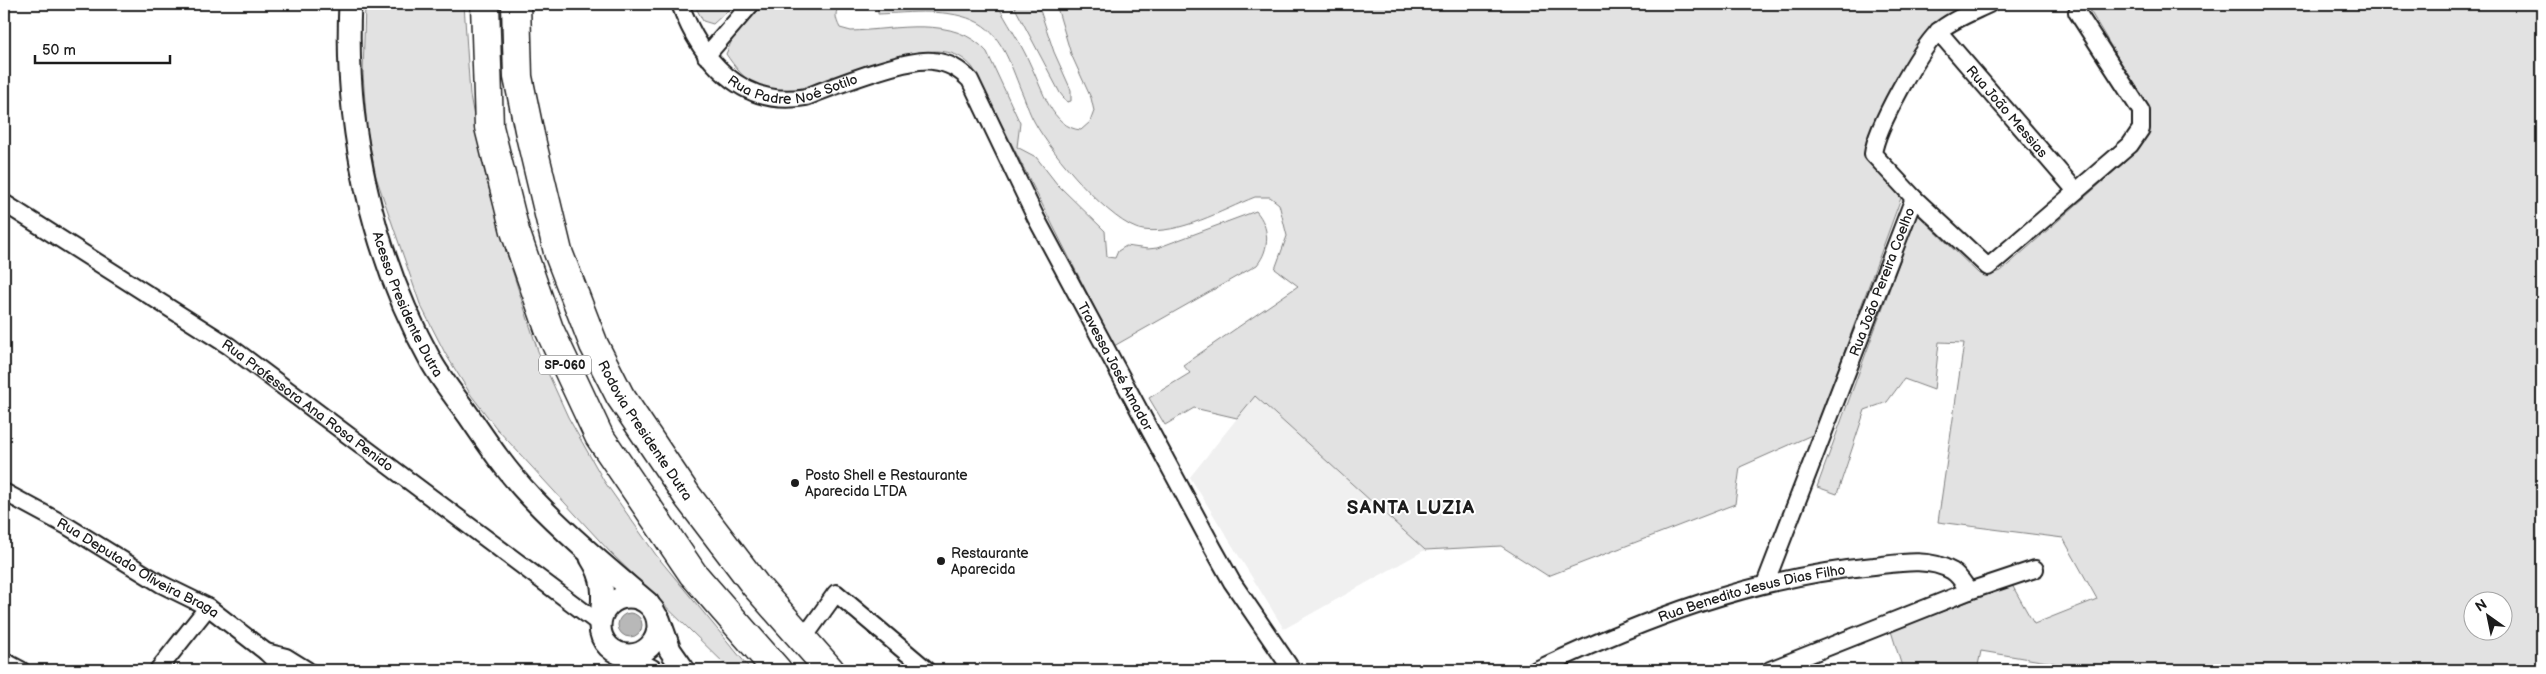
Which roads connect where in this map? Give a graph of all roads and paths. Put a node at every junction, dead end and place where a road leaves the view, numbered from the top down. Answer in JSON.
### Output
{"nodes":[{"id":1,"x":350,"y":4,"type":"edge"},
{"id":2,"x":478,"y":4,"type":"edge"},
{"id":3,"x":485,"y":4,"type":"edge"},
{"id":4,"x":516,"y":4,"type":"edge"},
{"id":5,"x":680,"y":4,"type":"edge"},
{"id":6,"x":751,"y":4,"type":"edge"},
{"id":7,"x":1989,"y":4,"type":"edge"},
{"id":8,"x":2077,"y":12,"type":"dead end"},
{"id":9,"x":1938,"y":31,"type":"junction"},
{"id":10,"x":486,"y":46,"type":"junction"},
{"id":11,"x":706,"y":56,"type":"junction"},
{"id":12,"x":945,"y":63,"type":"joint"},
{"id":13,"x":2076,"y":191,"type":"junction"},
{"id":14,"x":1914,"y":198,"type":"junction"},
{"id":15,"x":4,"y":203,"type":"edge"},
{"id":16,"x":4,"y":492,"type":"edge"},
{"id":17,"x":587,"y":552,"type":"junction"},
{"id":18,"x":2035,"y":569,"type":"dead end"},
{"id":19,"x":1765,"y":584,"type":"junction"},
{"id":20,"x":1969,"y":591,"type":"junction"},
{"id":21,"x":208,"y":607,"type":"junction"},
{"id":22,"x":653,"y":610,"type":"junction"},
{"id":23,"x":601,"y":621,"type":"junction"},
{"id":24,"x":804,"y":639,"type":"junction"},
{"id":25,"x":266,"y":652,"type":"junction"},
{"id":26,"x":618,"y":653,"type":"junction"},
{"id":27,"x":4,"y":661,"type":"edge"},
{"id":28,"x":21,"y":670,"type":"edge"},
{"id":29,"x":158,"y":670,"type":"edge"},
{"id":30,"x":284,"y":670,"type":"edge"},
{"id":31,"x":307,"y":670,"type":"edge"},
{"id":32,"x":651,"y":670,"type":"edge"},
{"id":33,"x":684,"y":670,"type":"edge"},
{"id":34,"x":777,"y":670,"type":"edge"},
{"id":35,"x":830,"y":670,"type":"edge"},
{"id":36,"x":927,"y":670,"type":"edge"},
{"id":37,"x":1292,"y":670,"type":"edge"},
{"id":38,"x":1536,"y":670,"type":"edge"},
{"id":39,"x":1770,"y":670,"type":"edge"}],
"edges":[{"from":1,"to":17,"type":"street","name":"Acesso Presidente Dutra"},
{"from":2,"to":10,"type":"highway"},
{"from":3,"to":10,"type":"highway","number":"SP-060"},
{"from":4,"to":24,"type":"highway","name":"Rodovia Presidente Dutra","number":"SP-060"},
{"from":5,"to":11,"type":"street","name":"Rua Padre Noé Sotilo"},
{"from":6,"to":11,"type":"street"},
{"from":7,"to":9,"type":"street"},
{"from":8,"to":13,"type":"street","name":"Rua João Pereira Coelho"},
{"from":9,"to":13,"type":"street","name":"Rua João Messias"},
{"from":9,"to":14,"type":"street"},
{"from":10,"to":34,"type":"highway","number":"SP-060"},
{"from":11,"to":12,"type":"street","name":"Rua Padre Noé Sotilo"},
{"from":12,"to":37,"type":"street","name":"Travessa José Amador"},
{"from":13,"to":14,"type":"street","name":"Rua João Pereira Coelho"},
{"from":14,"to":19,"type":"street","name":"Rua João Pereira Coelho"},
{"from":15,"to":23,"type":"street","name":"Rua Professora Ana Rosa Penido"},
{"from":16,"to":21,"type":"street","name":"Rua Deputado Oliveira Braga"},
{"from":17,"to":22,"type":"street"},
{"from":17,"to":23,"type":"street"},
{"from":18,"to":20,"type":"street"},
{"from":19,"to":20,"type":"street","name":"Rua Benedito Jesus Dias Filho"},
{"from":19,"to":38,"type":"street","name":"Rua Benedito Jesus Dias Filho"},
{"from":20,"to":39,"type":"street"},
{"from":21,"to":25,"type":"street","name":"Rua Deputado Oliveira Braga"},
{"from":21,"to":29,"type":"street"},
{"from":22,"to":23,"type":"street"},
{"from":22,"to":26,"type":"street"},
{"from":22,"to":33,"type":"street"},
{"from":23,"to":26,"type":"street"},
{"from":24,"to":35,"type":"highway","name":"Rodovia Presidente Dutra","number":"SP-060"},
{"from":24,"to":36,"type":"street"},
{"from":25,"to":30,"type":"street"},
{"from":25,"to":31,"type":"street"},
{"from":26,"to":32,"type":"street"},
{"from":27,"to":28,"type":"street"}]}
